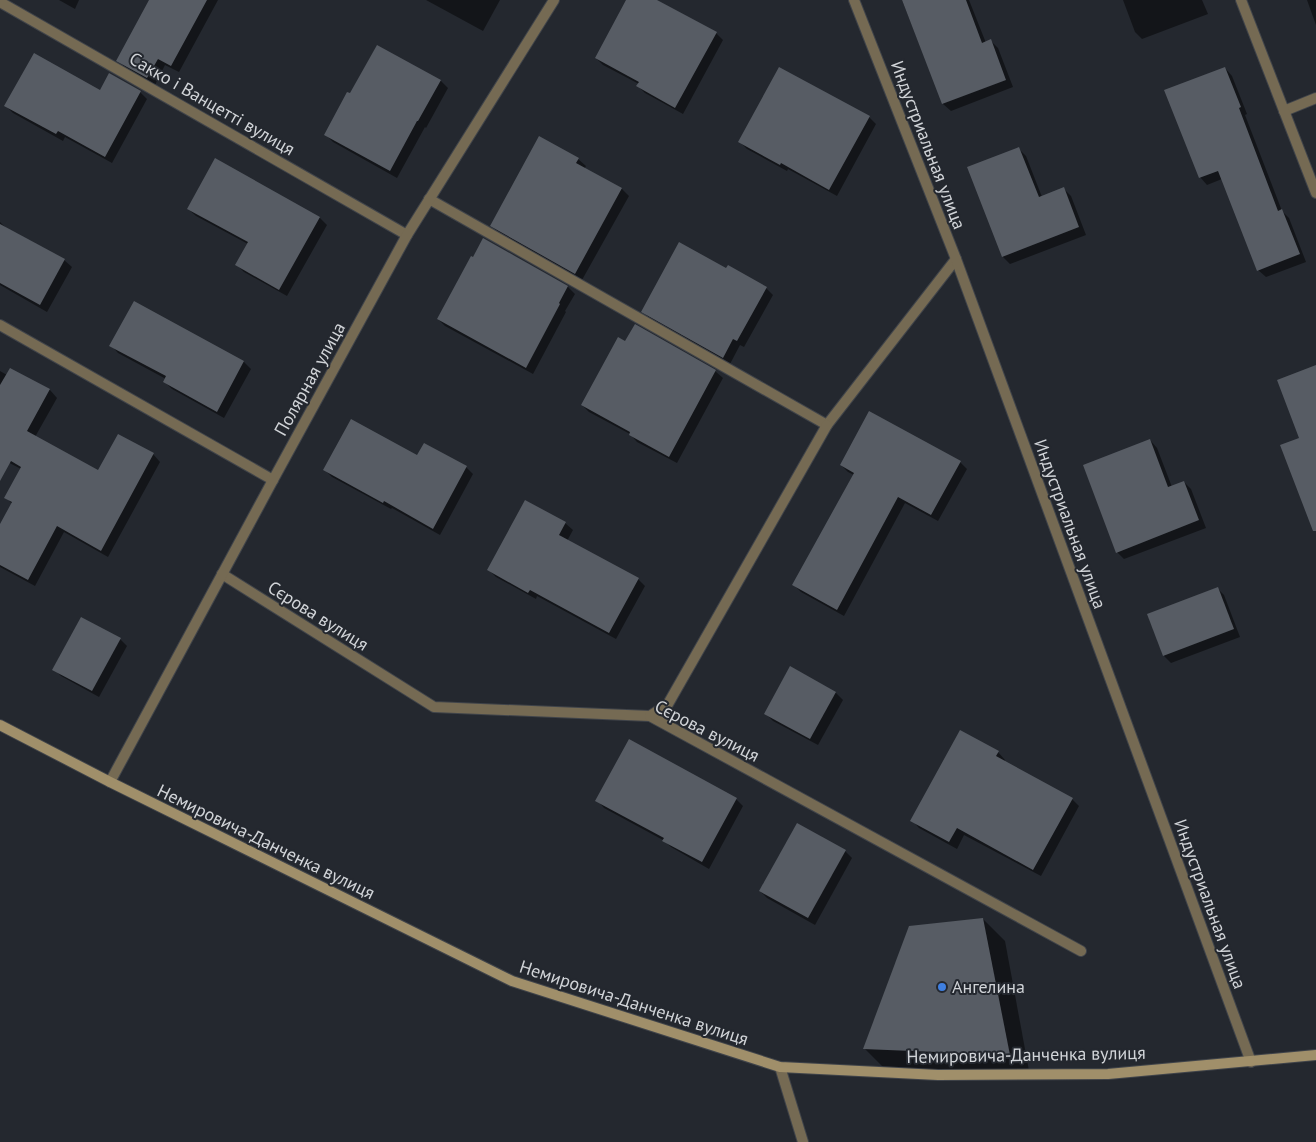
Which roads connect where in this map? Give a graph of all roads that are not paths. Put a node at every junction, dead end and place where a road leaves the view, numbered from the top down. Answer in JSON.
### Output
{"nodes":[{"id":1,"x":554,"y":0,"type":"edge"},
{"id":2,"x":854,"y":0,"type":"edge"},
{"id":3,"x":1241,"y":0,"type":"edge"},
{"id":4,"x":0,"y":2,"type":"edge"},
{"id":5,"x":1316,"y":98,"type":"edge"},
{"id":6,"x":1284,"y":111,"type":"junction"},
{"id":7,"x":1316,"y":194,"type":"edge"},
{"id":8,"x":429,"y":199,"type":"junction"},
{"id":9,"x":407,"y":235,"type":"junction"},
{"id":10,"x":956,"y":259,"type":"junction"},
{"id":11,"x":0,"y":325,"type":"edge"},
{"id":12,"x":827,"y":424,"type":"junction"},
{"id":13,"x":273,"y":480,"type":"junction"},
{"id":14,"x":222,"y":574,"type":"junction"},
{"id":15,"x":650,"y":716,"type":"junction"},
{"id":16,"x":0,"y":725,"type":"edge"},
{"id":17,"x":110,"y":782,"type":"junction"},
{"id":18,"x":1081,"y":951,"type":"dead end"},
{"id":19,"x":1316,"y":1055,"type":"edge"},
{"id":20,"x":1251,"y":1062,"type":"junction"},
{"id":21,"x":780,"y":1067,"type":"junction"},
{"id":22,"x":803,"y":1142,"type":"edge"}],
"edges":[{"from":1,"to":8,"type":"street","name":"Полярная улица"},
{"from":2,"to":10,"type":"street","name":"Индустриальная улица"},
{"from":3,"to":6,"type":"street"},
{"from":4,"to":9,"type":"street","name":"Сакко і Ванцетті вулиця"},
{"from":5,"to":6,"type":"street"},
{"from":6,"to":7,"type":"street"},
{"from":8,"to":9,"type":"street","name":"Полярная улица"},
{"from":8,"to":12,"type":"street"},
{"from":9,"to":13,"type":"street","name":"Полярная улица"},
{"from":10,"to":12,"type":"street"},
{"from":10,"to":20,"type":"street","name":"Индустриальная улица"},
{"from":11,"to":13,"type":"street"},
{"from":12,"to":15,"type":"street"},
{"from":13,"to":14,"type":"street","name":"Полярная улица"},
{"from":14,"to":15,"type":"street","name":"Сєрова вулиця"},
{"from":14,"to":17,"type":"street","name":"Полярная улица"},
{"from":15,"to":18,"type":"street","name":"Сєрова вулиця"},
{"from":16,"to":17,"type":"street","name":"Немировича-Данченка вулиця"},
{"from":17,"to":21,"type":"street","name":"Немировича-Данченка вулиця"},
{"from":19,"to":20,"type":"street","name":"Немировича-Данченка вулиця"},
{"from":20,"to":21,"type":"street","name":"Немировича-Данченка вулиця"},
{"from":21,"to":22,"type":"street"}]}
